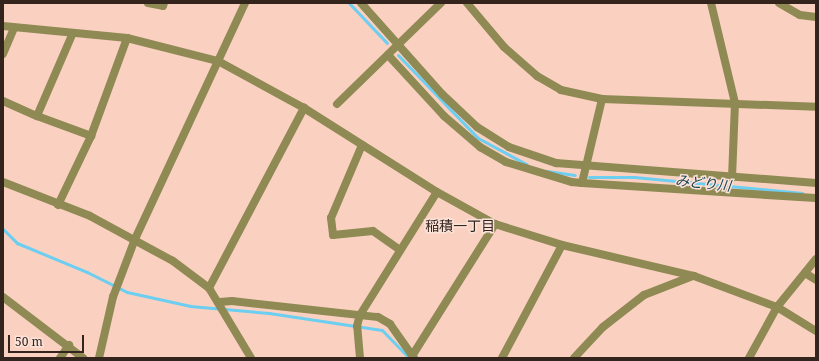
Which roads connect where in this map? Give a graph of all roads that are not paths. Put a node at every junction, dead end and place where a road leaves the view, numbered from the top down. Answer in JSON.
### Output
{"nodes":[{"id":1,"x":148,"y":3,"type":"edge"},
{"id":2,"x":164,"y":3,"type":"edge"},
{"id":3,"x":245,"y":3,"type":"edge"},
{"id":4,"x":361,"y":3,"type":"edge"},
{"id":5,"x":441,"y":3,"type":"edge"},
{"id":6,"x":467,"y":3,"type":"edge"},
{"id":7,"x":711,"y":3,"type":"edge"},
{"id":8,"x":779,"y":3,"type":"edge"},
{"id":9,"x":816,"y":17,"type":"edge"},
{"id":10,"x":3,"y":26,"type":"edge"},
{"id":11,"x":14,"y":28,"type":"junction"},
{"id":12,"x":72,"y":35,"type":"junction"},
{"id":13,"x":127,"y":38,"type":"junction"},
{"id":14,"x":399,"y":45,"type":"junction"},
{"id":15,"x":3,"y":54,"type":"edge"},
{"id":16,"x":388,"y":55,"type":"junction"},
{"id":17,"x":218,"y":61,"type":"junction"},
{"id":18,"x":602,"y":99,"type":"junction"},
{"id":19,"x":3,"y":100,"type":"edge"},
{"id":20,"x":736,"y":103,"type":"junction"},
{"id":21,"x":337,"y":104,"type":"dead end"},
{"id":22,"x":816,"y":107,"type":"edge"},
{"id":23,"x":304,"y":108,"type":"junction"},
{"id":24,"x":37,"y":116,"type":"junction"},
{"id":25,"x":91,"y":136,"type":"junction"},
{"id":26,"x":362,"y":145,"type":"junction"},
{"id":27,"x":586,"y":167,"type":"junction"},
{"id":28,"x":732,"y":178,"type":"junction"},
{"id":29,"x":3,"y":182,"type":"edge"},
{"id":30,"x":582,"y":183,"type":"junction"},
{"id":31,"x":816,"y":183,"type":"edge"},
{"id":32,"x":437,"y":192,"type":"junction"},
{"id":33,"x":816,"y":198,"type":"edge"},
{"id":34,"x":58,"y":205,"type":"junction"},
{"id":35,"x":495,"y":224,"type":"junction"},
{"id":36,"x":135,"y":239,"type":"junction"},
{"id":37,"x":562,"y":245,"type":"junction"},
{"id":38,"x":400,"y":250,"type":"junction"},
{"id":39,"x":816,"y":259,"type":"edge"},
{"id":40,"x":805,"y":273,"type":"junction"},
{"id":41,"x":694,"y":276,"type":"junction"},
{"id":42,"x":816,"y":280,"type":"edge"},
{"id":43,"x":209,"y":288,"type":"junction"},
{"id":44,"x":3,"y":296,"type":"edge"},
{"id":45,"x":220,"y":302,"type":"junction"},
{"id":46,"x":777,"y":307,"type":"junction"},
{"id":47,"x":360,"y":315,"type":"junction"},
{"id":48,"x":816,"y":331,"type":"edge"},
{"id":49,"x":69,"y":345,"type":"junction"},
{"id":50,"x":413,"y":357,"type":"edge"},
{"id":51,"x":60,"y":358,"type":"edge"},
{"id":52,"x":83,"y":358,"type":"edge"},
{"id":53,"x":99,"y":358,"type":"edge"},
{"id":54,"x":251,"y":358,"type":"edge"},
{"id":55,"x":360,"y":358,"type":"edge"},
{"id":56,"x":502,"y":358,"type":"edge"},
{"id":57,"x":574,"y":358,"type":"edge"},
{"id":58,"x":749,"y":358,"type":"edge"}],
"edges":[{"from":1,"to":2,"type":"street"},
{"from":3,"to":17,"type":"street"},
{"from":4,"to":14,"type":"street"},
{"from":5,"to":14,"type":"street"},
{"from":6,"to":18,"type":"street"},
{"from":7,"to":20,"type":"street"},
{"from":8,"to":9,"type":"street"},
{"from":10,"to":11,"type":"street"},
{"from":11,"to":12,"type":"street"},
{"from":11,"to":15,"type":"street"},
{"from":12,"to":13,"type":"street"},
{"from":12,"to":24,"type":"street"},
{"from":13,"to":17,"type":"street"},
{"from":13,"to":25,"type":"street"},
{"from":14,"to":16,"type":"street"},
{"from":14,"to":27,"type":"street"},
{"from":16,"to":21,"type":"street"},
{"from":16,"to":30,"type":"street"},
{"from":17,"to":23,"type":"street"},
{"from":17,"to":36,"type":"street"},
{"from":18,"to":20,"type":"street"},
{"from":18,"to":27,"type":"street"},
{"from":19,"to":24,"type":"street"},
{"from":20,"to":22,"type":"street"},
{"from":20,"to":28,"type":"street"},
{"from":23,"to":26,"type":"street"},
{"from":23,"to":43,"type":"street"},
{"from":24,"to":25,"type":"street"},
{"from":25,"to":34,"type":"street"},
{"from":26,"to":32,"type":"street"},
{"from":26,"to":38,"type":"street"},
{"from":27,"to":28,"type":"street"},
{"from":27,"to":30,"type":"street"},
{"from":28,"to":31,"type":"street"},
{"from":29,"to":34,"type":"street"},
{"from":30,"to":33,"type":"street"},
{"from":32,"to":35,"type":"street"},
{"from":32,"to":38,"type":"street"},
{"from":34,"to":36,"type":"street"},
{"from":35,"to":37,"type":"street"},
{"from":35,"to":50,"type":"street"},
{"from":36,"to":43,"type":"street"},
{"from":36,"to":53,"type":"street"},
{"from":37,"to":41,"type":"street"},
{"from":37,"to":56,"type":"street"},
{"from":38,"to":47,"type":"street"},
{"from":39,"to":40,"type":"street"},
{"from":40,"to":42,"type":"street"},
{"from":40,"to":46,"type":"street"},
{"from":41,"to":46,"type":"street"},
{"from":41,"to":57,"type":"street"},
{"from":43,"to":45,"type":"street"},
{"from":44,"to":49,"type":"street"},
{"from":45,"to":47,"type":"street"},
{"from":45,"to":54,"type":"street"},
{"from":46,"to":48,"type":"street"},
{"from":46,"to":58,"type":"street"},
{"from":47,"to":50,"type":"street"},
{"from":47,"to":55,"type":"street"},
{"from":49,"to":51,"type":"street"},
{"from":49,"to":52,"type":"street"}]}
